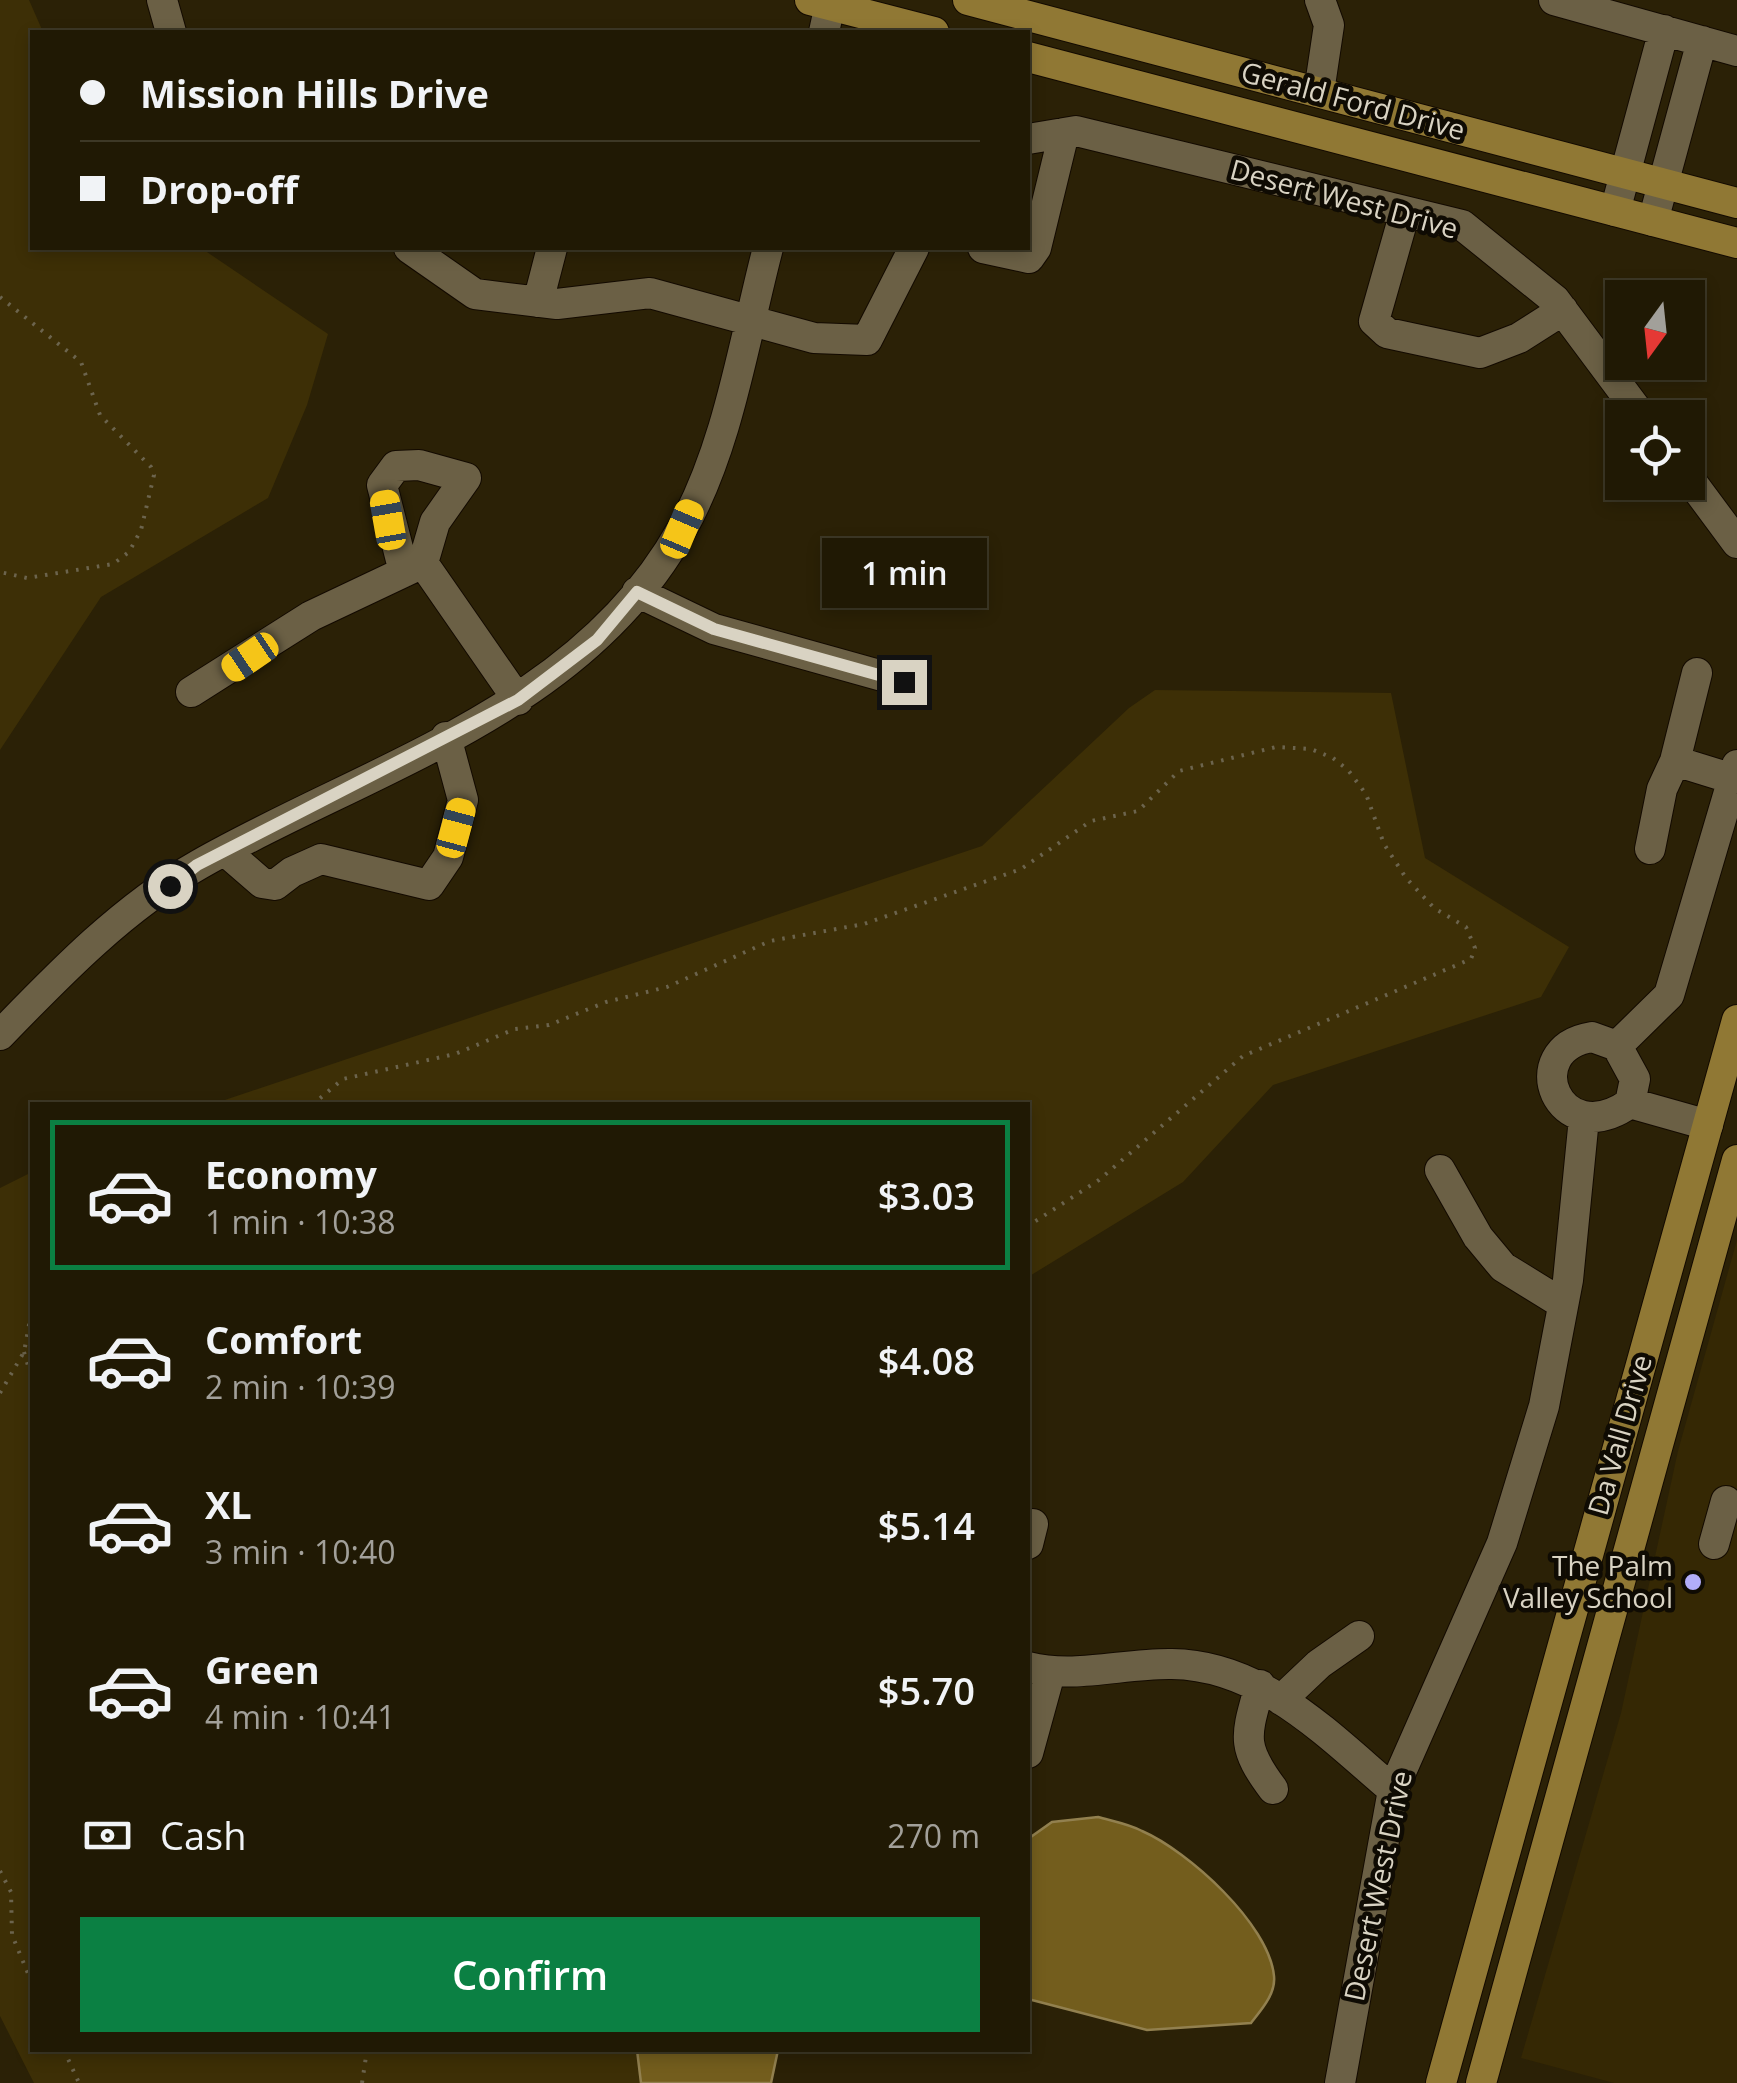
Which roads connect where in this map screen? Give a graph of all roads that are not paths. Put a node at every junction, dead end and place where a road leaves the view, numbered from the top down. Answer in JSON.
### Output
{"nodes":[{"id":1,"x":162,"y":0,"type":"edge"},
{"id":2,"x":968,"y":0,"type":"edge"},
{"id":3,"x":1320,"y":0,"type":"edge"},
{"id":4,"x":1554,"y":0,"type":"edge"},
{"id":5,"x":824,"y":9,"type":"edge"},
{"id":6,"x":170,"y":30,"type":"edge"},
{"id":7,"x":924,"y":30,"type":"edge"},
{"id":8,"x":1664,"y":30,"type":"junction"},
{"id":9,"x":1702,"y":41,"type":"junction"},
{"id":10,"x":1737,"y":51,"type":"edge"},
{"id":11,"x":1030,"y":58,"type":"edge"},
{"id":12,"x":1319,"y":92,"type":"junction"},
{"id":13,"x":1064,"y":132,"type":"junction"},
{"id":14,"x":1030,"y":140,"type":"edge"},
{"id":15,"x":1625,"y":174,"type":"junction"},
{"id":16,"x":1662,"y":184,"type":"junction"},
{"id":17,"x":1737,"y":203,"type":"edge"},
{"id":18,"x":1615,"y":211,"type":"junction"},
{"id":19,"x":1405,"y":212,"type":"junction"},
{"id":20,"x":1653,"y":221,"type":"junction"},
{"id":21,"x":1737,"y":243,"type":"edge"},
{"id":22,"x":551,"y":250,"type":"edge"},
{"id":23,"x":767,"y":250,"type":"edge"},
{"id":24,"x":913,"y":250,"type":"edge"},
{"id":25,"x":992,"y":250,"type":"edge"},
{"id":26,"x":417,"y":251,"type":"edge"},
{"id":27,"x":538,"y":302,"type":"junction"},
{"id":28,"x":1563,"y":310,"type":"junction"},
{"id":29,"x":750,"y":319,"type":"junction"},
{"id":30,"x":1630,"y":400,"type":"edge"},
{"id":31,"x":1705,"y":499,"type":"edge"},
{"id":32,"x":1737,"y":543,"type":"edge"},
{"id":33,"x":637,"y":592,"type":"junction"},
{"id":34,"x":1698,"y":673,"type":"dead end"},
{"id":35,"x":904,"y":682,"type":"dead end"},
{"id":36,"x":191,"y":692,"type":"dead end"},
{"id":37,"x":518,"y":700,"type":"junction"},
{"id":38,"x":446,"y":737,"type":"junction"},
{"id":39,"x":1675,"y":761,"type":"junction"},
{"id":40,"x":1735,"y":772,"type":"edge"},
{"id":41,"x":1650,"y":849,"type":"dead end"},
{"id":42,"x":225,"y":851,"type":"junction"},
{"id":43,"x":1737,"y":1020,"type":"edge"},
{"id":44,"x":0,"y":1034,"type":"edge"},
{"id":45,"x":1617,"y":1046,"type":"junction"},
{"id":46,"x":1630,"y":1103,"type":"junction"},
{"id":47,"x":1584,"y":1118,"type":"junction"},
{"id":48,"x":1708,"y":1125,"type":"junction"},
{"id":49,"x":1737,"y":1160,"type":"edge"},
{"id":50,"x":1440,"y":1170,"type":"dead end"},
{"id":51,"x":1563,"y":1304,"type":"junction"},
{"id":52,"x":1726,"y":1500,"type":"dead end"},
{"id":53,"x":1714,"y":1544,"type":"dead end"},
{"id":54,"x":1359,"y":1636,"type":"dead end"},
{"id":55,"x":1039,"y":1670,"type":"edge"},
{"id":56,"x":1271,"y":1693,"type":"junction"},
{"id":57,"x":1030,"y":1738,"type":"edge"},
{"id":58,"x":1273,"y":1789,"type":"dead end"},
{"id":59,"x":1393,"y":1790,"type":"junction"},
{"id":60,"x":1340,"y":2083,"type":"edge"},
{"id":61,"x":1440,"y":2083,"type":"edge"},
{"id":62,"x":1481,"y":2083,"type":"edge"}],
"edges":[{"from":1,"to":6,"type":"street"},
{"from":2,"to":12,"type":"main road","name":"Gerald Ford Drive"},
{"from":3,"to":12,"type":"street"},
{"from":4,"to":8,"type":"street"},
{"from":5,"to":7,"type":"main road"},
{"from":8,"to":9,"type":"street"},
{"from":8,"to":15,"type":"street"},
{"from":9,"to":10,"type":"street"},
{"from":9,"to":16,"type":"street"},
{"from":11,"to":18,"type":"main road","name":"Gerald Ford Drive"},
{"from":12,"to":15,"type":"main road","name":"Gerald Ford Drive"},
{"from":13,"to":14,"type":"street","name":"Desert West Drive"},
{"from":13,"to":19,"type":"street","name":"Desert West Drive"},
{"from":13,"to":25,"type":"street"},
{"from":15,"to":16,"type":"main road","name":"Gerald Ford Drive"},
{"from":15,"to":18,"type":"street"},
{"from":16,"to":17,"type":"main road","name":"Gerald Ford Drive"},
{"from":16,"to":20,"type":"street"},
{"from":18,"to":20,"type":"main road","name":"Gerald Ford Drive"},
{"from":19,"to":28,"type":"street","name":"Desert West Drive"},
{"from":19,"to":28,"type":"street"},
{"from":20,"to":21,"type":"main road","name":"Gerald Ford Drive"},
{"from":22,"to":27,"type":"street"},
{"from":23,"to":29,"type":"street"},
{"from":24,"to":29,"type":"street"},
{"from":26,"to":27,"type":"street"},
{"from":27,"to":29,"type":"street"},
{"from":28,"to":30,"type":"street","name":"Desert West Drive"},
{"from":29,"to":33,"type":"street"},
{"from":31,"to":32,"type":"street"},
{"from":33,"to":35,"type":"street"},
{"from":33,"to":37,"type":"street"},
{"from":34,"to":39,"type":"street"},
{"from":36,"to":37,"type":"street"},
{"from":37,"to":38,"type":"street"},
{"from":38,"to":42,"type":"street"},
{"from":38,"to":42,"type":"street"},
{"from":39,"to":40,"type":"street"},
{"from":39,"to":41,"type":"street"},
{"from":40,"to":45,"type":"street"},
{"from":42,"to":44,"type":"street"},
{"from":43,"to":48,"type":"main road","name":"Da Vall Drive"},
{"from":45,"to":46,"type":"street"},
{"from":45,"to":47,"type":"street"},
{"from":46,"to":47,"type":"street"},
{"from":46,"to":48,"type":"street"},
{"from":47,"to":51,"type":"street","name":"Desert West Drive"},
{"from":48,"to":61,"type":"main road","name":"Da Vall Drive"},
{"from":49,"to":62,"type":"main road","name":"Da Vall Drive"},
{"from":50,"to":51,"type":"street"},
{"from":51,"to":59,"type":"street","name":"Desert West Drive"},
{"from":52,"to":53,"type":"street"},
{"from":54,"to":56,"type":"street"},
{"from":55,"to":56,"type":"street"},
{"from":55,"to":57,"type":"street"},
{"from":56,"to":58,"type":"street"},
{"from":56,"to":59,"type":"street"},
{"from":59,"to":60,"type":"street","name":"Desert West Drive"}]}
